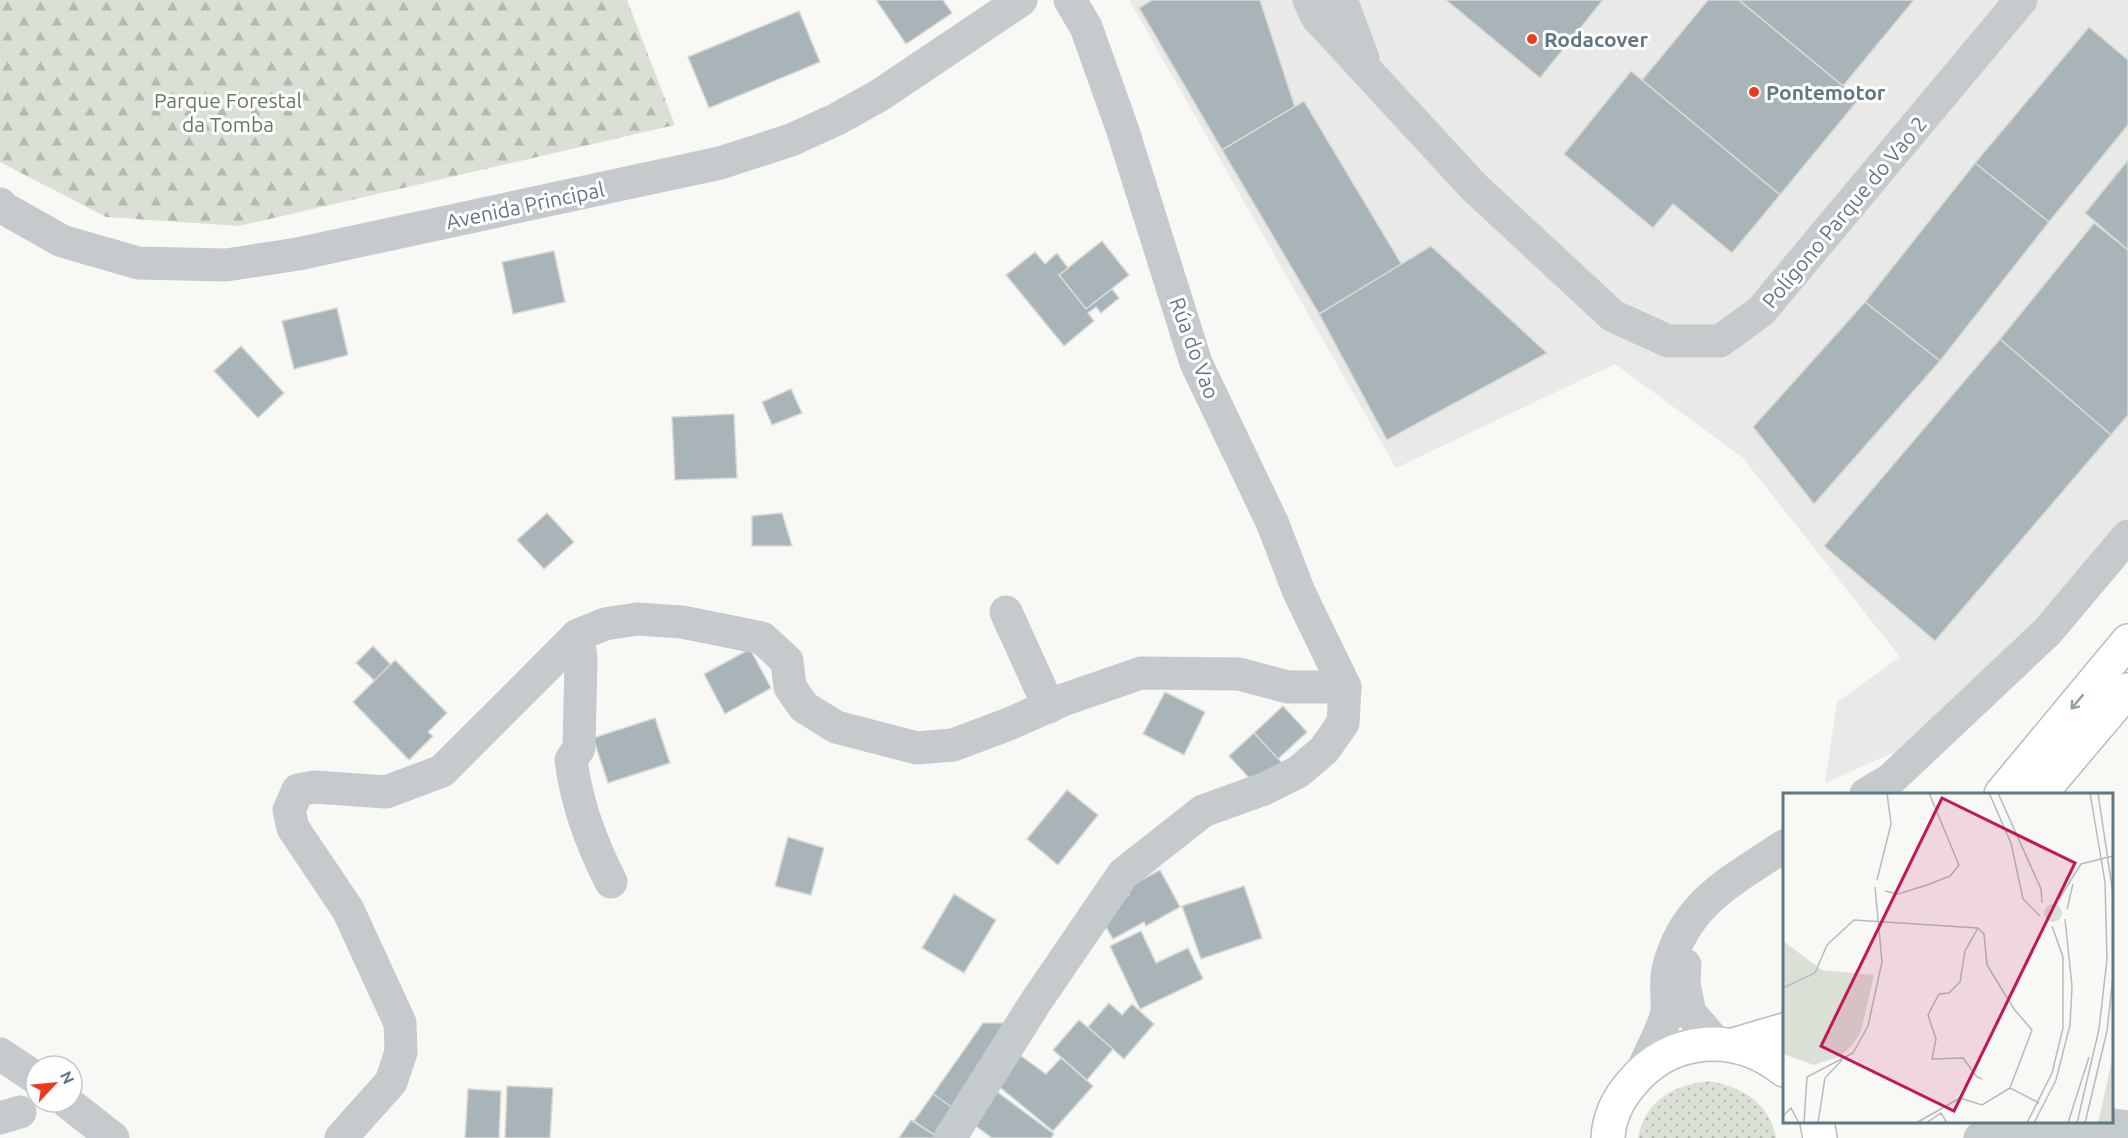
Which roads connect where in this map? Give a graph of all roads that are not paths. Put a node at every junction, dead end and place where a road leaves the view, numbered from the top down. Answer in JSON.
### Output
{"nodes":[{"id":1,"x":1021,"y":0,"type":"edge"},
{"id":2,"x":1070,"y":0,"type":"edge"},
{"id":3,"x":1309,"y":0,"type":"edge"},
{"id":4,"x":1341,"y":0,"type":"edge"},
{"id":5,"x":2021,"y":0,"type":"edge"},
{"id":6,"x":1369,"y":74,"type":"junction"},
{"id":7,"x":0,"y":204,"type":"edge"},
{"id":8,"x":2128,"y":536,"type":"edge"},
{"id":9,"x":1005,"y":612,"type":"dead end"},
{"id":10,"x":578,"y":635,"type":"junction"},
{"id":11,"x":2128,"y":641,"type":"edge"},
{"id":12,"x":2128,"y":667,"type":"edge"},
{"id":13,"x":1345,"y":687,"type":"junction"},
{"id":14,"x":2128,"y":690,"type":"edge"},
{"id":15,"x":1049,"y":707,"type":"junction"},
{"id":16,"x":2093,"y":733,"type":"junction"},
{"id":17,"x":1869,"y":793,"type":"edge"},
{"id":18,"x":2003,"y":793,"type":"edge"},
{"id":19,"x":2042,"y":793,"type":"edge"},
{"id":20,"x":1783,"y":847,"type":"edge"},
{"id":21,"x":611,"y":882,"type":"dead end"},
{"id":22,"x":1692,"y":916,"type":"junction"},
{"id":23,"x":1783,"y":1030,"type":"edge"},
{"id":24,"x":1725,"y":1044,"type":"junction"},
{"id":25,"x":0,"y":1054,"type":"edge"},
{"id":26,"x":1783,"y":1069,"type":"edge"},
{"id":27,"x":24,"y":1070,"type":"edge"},
{"id":28,"x":1642,"y":1071,"type":"junction"},
{"id":29,"x":82,"y":1114,"type":"edge"},
{"id":30,"x":1816,"y":1123,"type":"edge"},
{"id":31,"x":2081,"y":1123,"type":"edge"},
{"id":32,"x":2098,"y":1123,"type":"edge"},
{"id":33,"x":2128,"y":1126,"type":"edge"},
{"id":34,"x":113,"y":1138,"type":"edge"},
{"id":35,"x":341,"y":1138,"type":"edge"},
{"id":36,"x":950,"y":1138,"type":"edge"},
{"id":37,"x":1608,"y":1138,"type":"edge"},
{"id":38,"x":1820,"y":1138,"type":"edge"},
{"id":39,"x":1980,"y":1138,"type":"edge"}],
"edges":[{"from":1,"to":7,"type":"street","name":"Avenida Principal"},
{"from":2,"to":13,"type":"street","name":"Rúa do Vao"},
{"from":3,"to":6,"type":"street","name":"Polígono Parque do Vao 2"},
{"from":4,"to":6,"type":"street"},
{"from":5,"to":6,"type":"street","name":"Polígono Parque do Vao 2"},
{"from":8,"to":17,"type":"street"},
{"from":9,"to":15,"type":"street"},
{"from":10,"to":15,"type":"street"},
{"from":10,"to":21,"type":"street"},
{"from":10,"to":35,"type":"street"},
{"from":11,"to":18,"type":"main road","one_way":true},
{"from":12,"to":16,"type":"main road"},
{"from":13,"to":15,"type":"street"},
{"from":13,"to":36,"type":"street"},
{"from":14,"to":16,"type":"main road"},
{"from":16,"to":19,"type":"main road"},
{"from":20,"to":22,"type":"street"},
{"from":22,"to":24,"type":"street"},
{"from":22,"to":28,"type":"street"},
{"from":23,"to":24,"type":"main road"},
{"from":24,"to":26,"type":"main road"},
{"from":24,"to":28,"type":"main road"},
{"from":25,"to":27,"type":"street"},
{"from":28,"to":37,"type":"main road"},
{"from":29,"to":34,"type":"street"},
{"from":30,"to":38,"type":"main road"},
{"from":31,"to":39,"type":"street"},
{"from":32,"to":33,"type":"street"}]}
